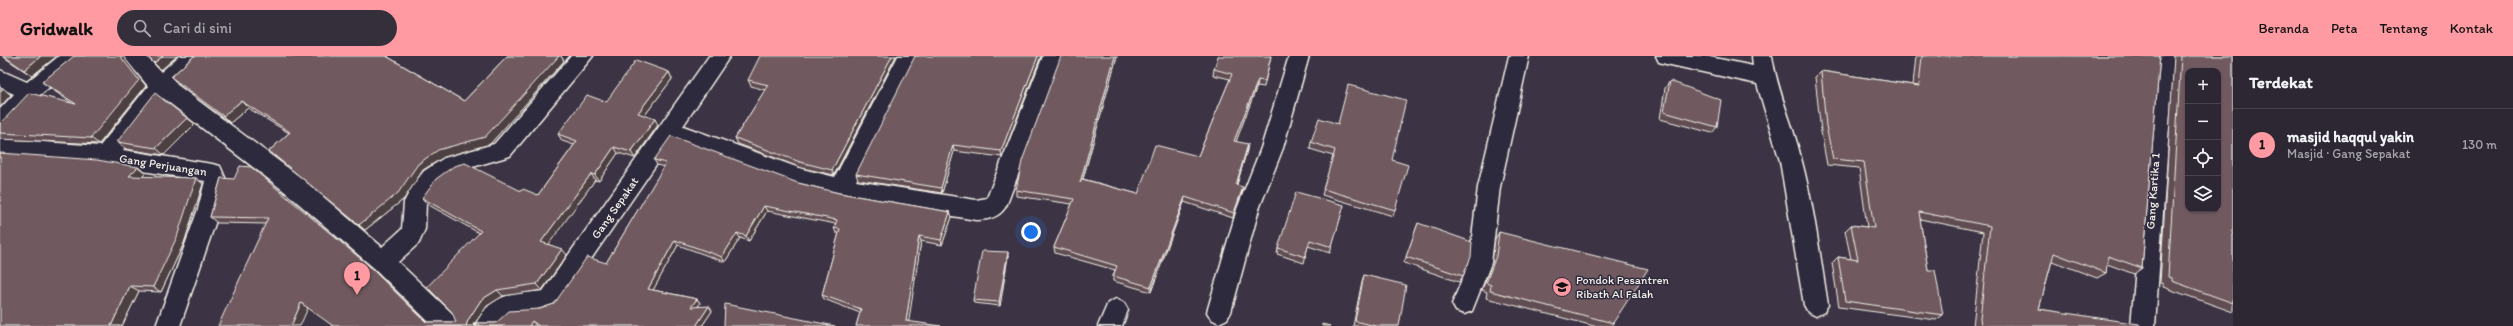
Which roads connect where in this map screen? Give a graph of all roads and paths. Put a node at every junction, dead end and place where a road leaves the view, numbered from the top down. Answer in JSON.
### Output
{"nodes":[{"id":1,"x":74,"y":56,"type":"edge"},
{"id":2,"x":133,"y":56,"type":"edge"},
{"id":3,"x":193,"y":56,"type":"edge"},
{"id":4,"x":583,"y":56,"type":"edge"},
{"id":5,"x":720,"y":56,"type":"edge"},
{"id":6,"x":908,"y":56,"type":"edge"},
{"id":7,"x":1053,"y":56,"type":"edge"},
{"id":8,"x":1299,"y":56,"type":"edge"},
{"id":9,"x":1519,"y":56,"type":"edge"},
{"id":10,"x":1666,"y":56,"type":"edge"},
{"id":11,"x":2164,"y":56,"type":"edge"},
{"id":12,"x":1764,"y":66,"type":"edge"},
{"id":13,"x":0,"y":78,"type":"edge"},
{"id":14,"x":161,"y":85,"type":"junction"},
{"id":15,"x":29,"y":92,"type":"junction"},
{"id":16,"x":0,"y":124,"type":"edge"},
{"id":17,"x":670,"y":130,"type":"junction"},
{"id":18,"x":0,"y":148,"type":"edge"},
{"id":19,"x":105,"y":156,"type":"junction"},
{"id":20,"x":841,"y":188,"type":"junction"},
{"id":21,"x":382,"y":261,"type":"junction"},
{"id":22,"x":1464,"y":304,"type":"dead end"},
{"id":23,"x":1816,"y":305,"type":"dead end"},
{"id":24,"x":1219,"y":312,"type":"dead end"},
{"id":25,"x":168,"y":326,"type":"edge"},
{"id":26,"x":449,"y":326,"type":"edge"},
{"id":27,"x":487,"y":326,"type":"edge"},
{"id":28,"x":2143,"y":326,"type":"edge"}],
"edges":[{"from":1,"to":15,"type":"street"},
{"from":2,"to":14,"type":"street"},
{"from":3,"to":14,"type":"street"},
{"from":4,"to":21,"type":"street"},
{"from":5,"to":17,"type":"street","name":"Gang Sepakat"},
{"from":6,"to":20,"type":"street"},
{"from":7,"to":20,"type":"street"},
{"from":8,"to":24,"type":"street"},
{"from":9,"to":22,"type":"street"},
{"from":10,"to":12,"type":"street"},
{"from":11,"to":28,"type":"street","name":"Gang Kartika 1"},
{"from":12,"to":23,"type":"street"},
{"from":13,"to":15,"type":"street"},
{"from":14,"to":19,"type":"street"},
{"from":14,"to":21,"type":"street"},
{"from":15,"to":16,"type":"street"},
{"from":17,"to":20,"type":"street"},
{"from":17,"to":27,"type":"street","name":"Gang Sepakat"},
{"from":18,"to":19,"type":"street","name":"Gang Perjuangan"},
{"from":19,"to":25,"type":"street","name":"Gang Perjuangan"},
{"from":21,"to":26,"type":"street"}]}
